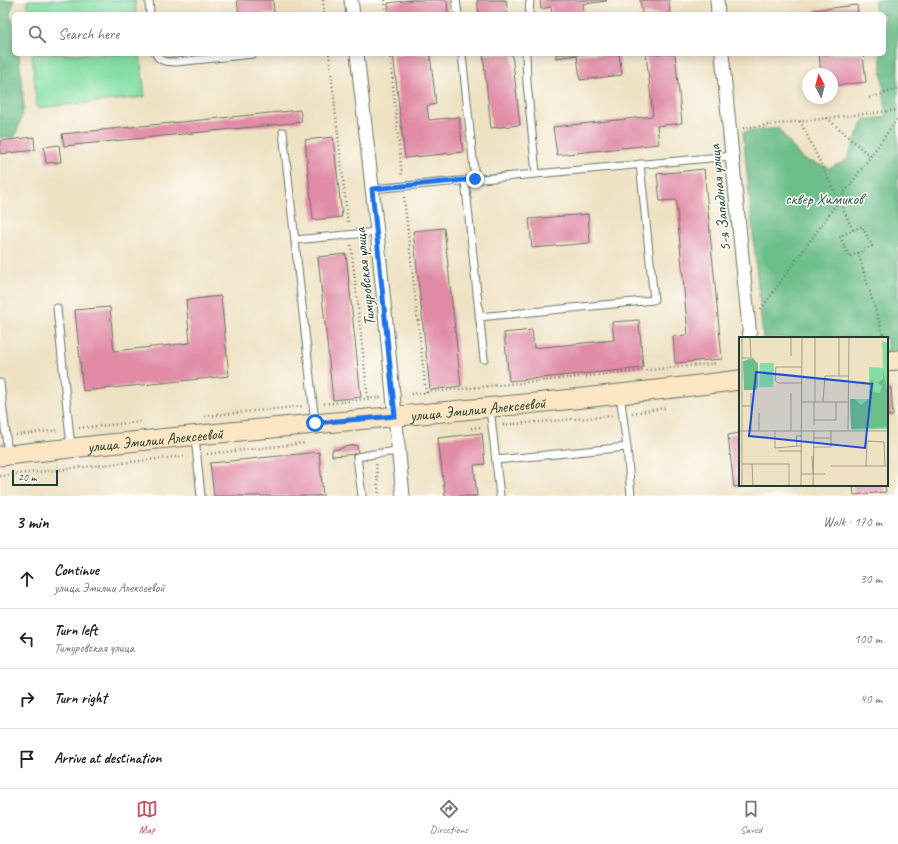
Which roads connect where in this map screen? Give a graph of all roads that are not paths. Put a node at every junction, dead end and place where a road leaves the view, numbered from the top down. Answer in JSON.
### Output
{"nodes":[{"id":1,"x":149,"y":0,"type":"edge"},
{"id":2,"x":352,"y":0,"type":"edge"},
{"id":3,"x":456,"y":0,"type":"edge"},
{"id":4,"x":530,"y":0,"type":"edge"},
{"id":5,"x":717,"y":0,"type":"edge"},
{"id":6,"x":150,"y":12,"type":"edge"},
{"id":7,"x":353,"y":12,"type":"edge"},
{"id":8,"x":458,"y":12,"type":"edge"},
{"id":9,"x":529,"y":12,"type":"edge"},
{"id":10,"x":718,"y":12,"type":"edge"},
{"id":11,"x":157,"y":56,"type":"edge"},
{"id":12,"x":234,"y":56,"type":"edge"},
{"id":13,"x":357,"y":56,"type":"edge"},
{"id":14,"x":462,"y":56,"type":"edge"},
{"id":15,"x":526,"y":56,"type":"edge"},
{"id":16,"x":722,"y":56,"type":"edge"},
{"id":17,"x":283,"y":132,"type":"dead end"},
{"id":18,"x":732,"y":156,"type":"junction"},
{"id":19,"x":640,"y":164,"type":"junction"},
{"id":20,"x":536,"y":173,"type":"junction"},
{"id":21,"x":475,"y":179,"type":"junction"},
{"id":22,"x":464,"y":180,"type":"junction"},
{"id":23,"x":372,"y":189,"type":"junction"},
{"id":24,"x":377,"y":232,"type":"junction"},
{"id":25,"x":295,"y":240,"type":"junction"},
{"id":26,"x":57,"y":308,"type":"dead end"},
{"id":27,"x":479,"y":317,"type":"junction"},
{"id":28,"x":750,"y":332,"type":"edge"},
{"id":29,"x":484,"y":359,"type":"dead end"},
{"id":30,"x":898,"y":360,"type":"edge"},
{"id":31,"x":888,"y":362,"type":"edge"},
{"id":32,"x":739,"y":380,"type":"edge"},
{"id":33,"x":0,"y":383,"type":"edge"},
{"id":34,"x":619,"y":394,"type":"junction"},
{"id":35,"x":490,"y":407,"type":"junction"},
{"id":36,"x":395,"y":416,"type":"junction"},
{"id":37,"x":315,"y":423,"type":"junction"},
{"id":38,"x":194,"y":435,"type":"junction"},
{"id":39,"x":627,"y":447,"type":"junction"},
{"id":40,"x":71,"y":448,"type":"junction"},
{"id":41,"x":398,"y":451,"type":"junction"},
{"id":42,"x":4,"y":455,"type":"edge"},
{"id":43,"x":496,"y":460,"type":"junction"},
{"id":44,"x":201,"y":496,"type":"edge"},
{"id":45,"x":362,"y":496,"type":"edge"},
{"id":46,"x":403,"y":496,"type":"edge"},
{"id":47,"x":500,"y":496,"type":"edge"},
{"id":48,"x":631,"y":496,"type":"edge"}],
"edges":[{"from":1,"to":6,"type":"lane"},
{"from":2,"to":7,"type":"street"},
{"from":3,"to":8,"type":"lane"},
{"from":4,"to":9,"type":"lane"},
{"from":5,"to":10,"type":"street"},
{"from":11,"to":12,"type":"lane"},
{"from":13,"to":23,"type":"street","name":"Тимуровская улица"},
{"from":14,"to":21,"type":"lane"},
{"from":15,"to":20,"type":"lane"},
{"from":16,"to":18,"type":"street","name":"5-я Западная улица"},
{"from":17,"to":25,"type":"lane"},
{"from":18,"to":19,"type":"lane"},
{"from":18,"to":28,"type":"street","name":"5-я Западная улица"},
{"from":19,"to":20,"type":"lane"},
{"from":19,"to":27,"type":"lane"},
{"from":20,"to":21,"type":"lane"},
{"from":21,"to":22,"type":"lane"},
{"from":22,"to":23,"type":"lane"},
{"from":22,"to":27,"type":"lane"},
{"from":23,"to":24,"type":"street","name":"Тимуровская улица"},
{"from":24,"to":25,"type":"lane"},
{"from":24,"to":36,"type":"street","name":"Тимуровская улица"},
{"from":25,"to":37,"type":"lane"},
{"from":26,"to":40,"type":"lane"},
{"from":27,"to":29,"type":"lane"},
{"from":30,"to":31,"type":"street"},
{"from":32,"to":34,"type":"street","name":"улица Эмилии Алексеевой"},
{"from":33,"to":42,"type":"lane"},
{"from":34,"to":35,"type":"street","name":"улица Эмилии Алексеевой"},
{"from":34,"to":39,"type":"lane"},
{"from":35,"to":36,"type":"street","name":"улица Эмилии Алексеевой"},
{"from":35,"to":43,"type":"lane"},
{"from":36,"to":37,"type":"street","name":"улица Эмилии Алексеевой"},
{"from":36,"to":41,"type":"street","name":"Тимуровская улица"},
{"from":37,"to":38,"type":"street","name":"улица Эмилии Алексеевой"},
{"from":38,"to":40,"type":"street","name":"улица Эмилии Алексеевой"},
{"from":38,"to":44,"type":"lane"},
{"from":39,"to":43,"type":"lane"},
{"from":39,"to":48,"type":"lane"},
{"from":40,"to":42,"type":"street","name":"улица Эмилии Алексеевой"},
{"from":41,"to":45,"type":"lane"},
{"from":41,"to":46,"type":"street","name":"Тимуровская улица"},
{"from":43,"to":47,"type":"lane"}]}
